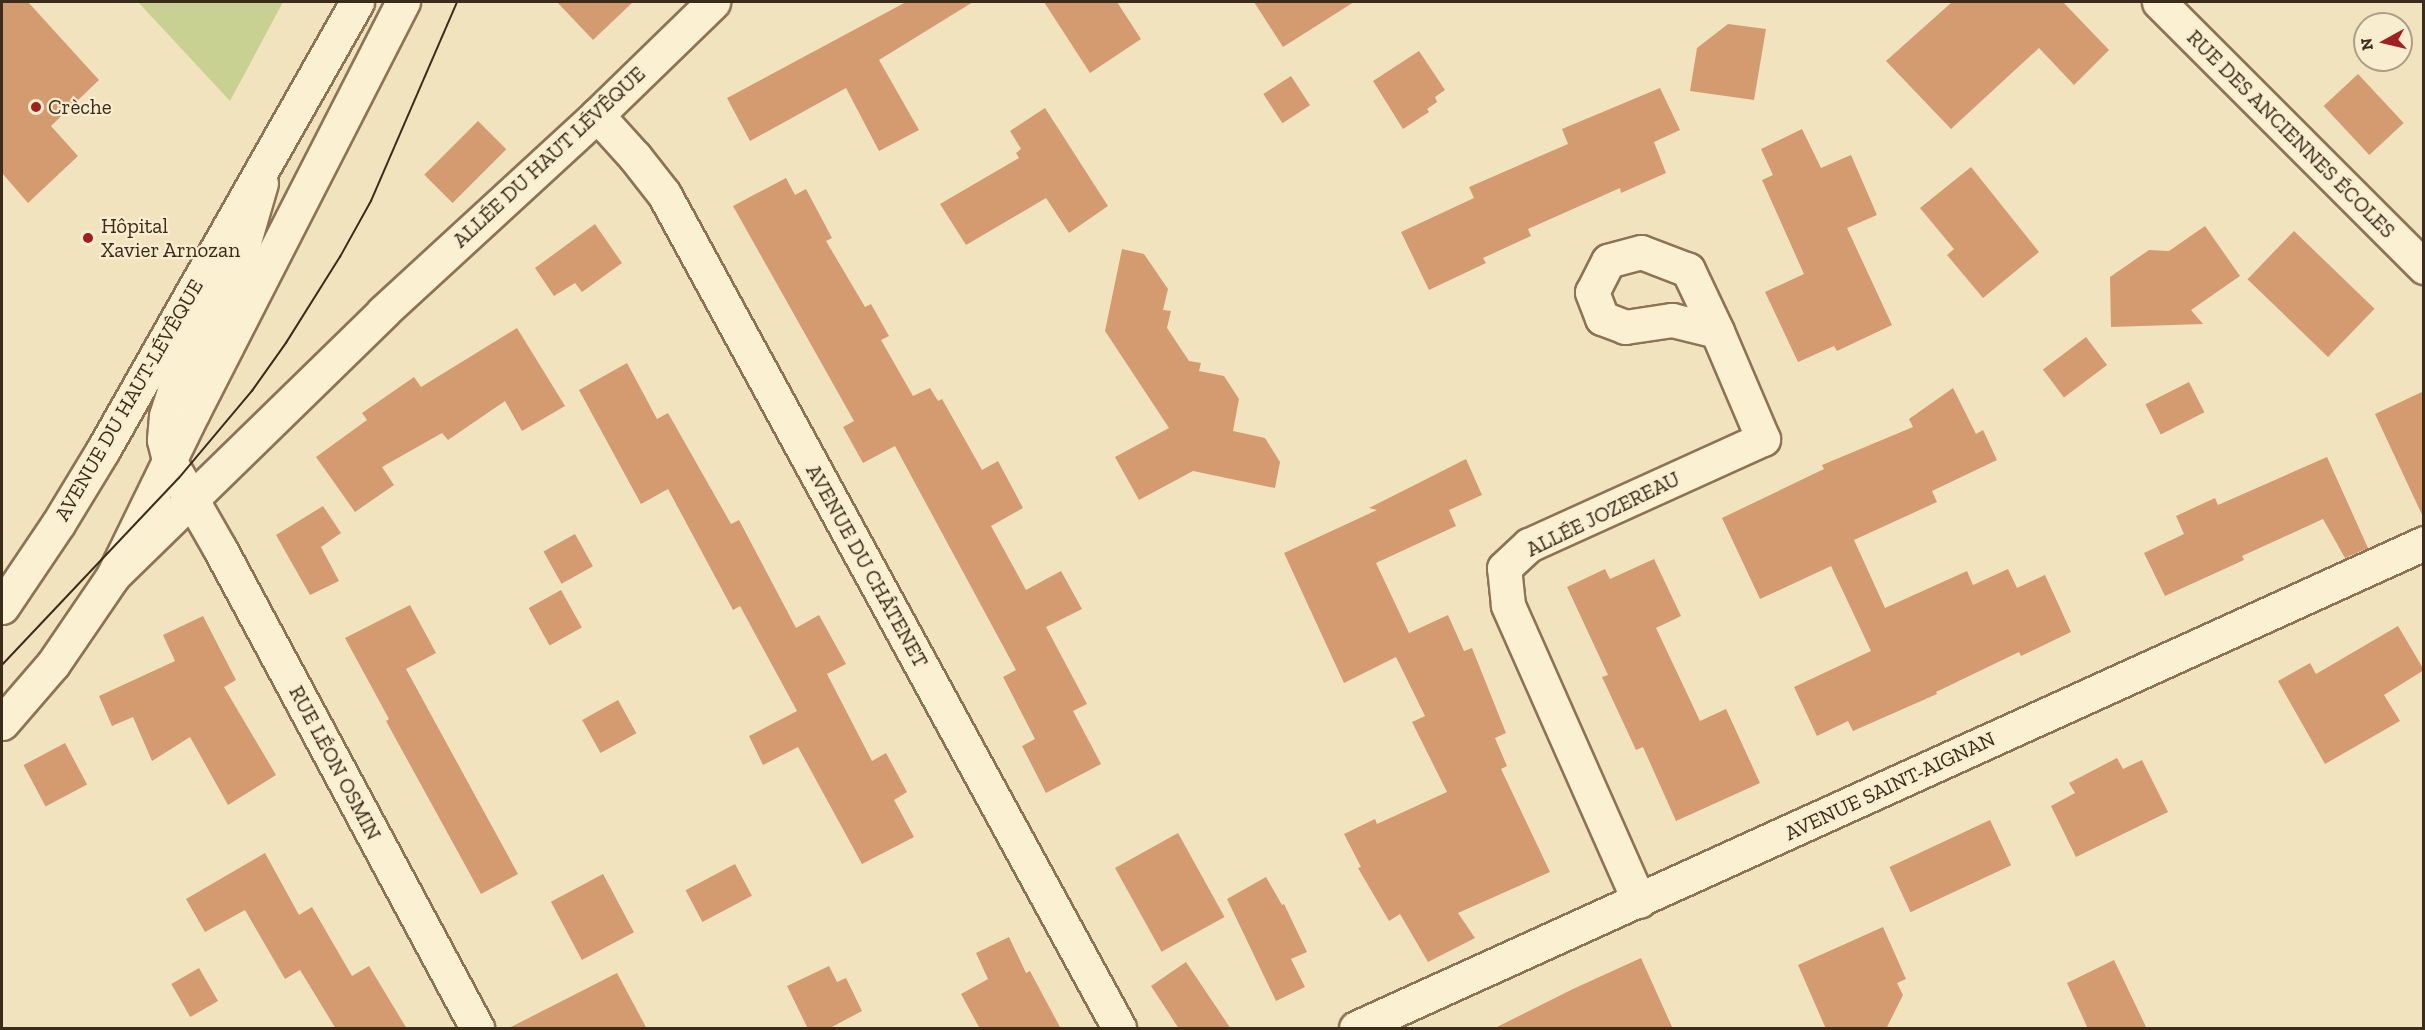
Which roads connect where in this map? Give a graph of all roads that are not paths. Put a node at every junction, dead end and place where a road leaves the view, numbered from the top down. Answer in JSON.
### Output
{"nodes":[{"id":1,"x":357,"y":2,"type":"edge"},
{"id":2,"x":403,"y":2,"type":"edge"},
{"id":3,"x":713,"y":2,"type":"edge"},
{"id":4,"x":2159,"y":2,"type":"edge"},
{"id":5,"x":597,"y":115,"type":"junction"},
{"id":6,"x":267,"y":162,"type":"junction"},
{"id":7,"x":2424,"y":267,"type":"edge"},
{"id":8,"x":1717,"y":331,"type":"dead end"},
{"id":9,"x":169,"y":460,"type":"junction"},
{"id":10,"x":191,"y":500,"type":"junction"},
{"id":11,"x":2424,"y":543,"type":"edge"},
{"id":12,"x":113,"y":576,"type":"junction"},
{"id":13,"x":2,"y":607,"type":"edge"},
{"id":14,"x":2,"y":723,"type":"edge"},
{"id":15,"x":1639,"y":901,"type":"junction"},
{"id":16,"x":477,"y":1029,"type":"edge"},
{"id":17,"x":1119,"y":1029,"type":"edge"},
{"id":18,"x":1356,"y":1029,"type":"edge"}],
"edges":[{"from":1,"to":6,"type":"street","name":"AVENUE DU HAUT-LÉVÊQUE"},
{"from":2,"to":9,"type":"street"},
{"from":3,"to":5,"type":"street","name":"ALLÉE DU HAUT LÉVÊQUE"},
{"from":4,"to":7,"type":"street","name":"RUE DES ANCIENNES ÉCOLES"},
{"from":5,"to":10,"type":"street","name":"ALLÉE DU HAUT LÉVÊQUE"},
{"from":5,"to":17,"type":"street","name":"AVENUE DU CHÂTENET"},
{"from":6,"to":9,"type":"street"},
{"from":6,"to":13,"type":"street","name":"AVENUE DU HAUT-LÉVÊQUE"},
{"from":8,"to":15,"type":"street","name":"ALLÉE JOZEREAU"},
{"from":9,"to":10,"type":"street","name":"RUE LÉON OSMIN"},
{"from":9,"to":12,"type":"street"},
{"from":10,"to":12,"type":"street"},
{"from":10,"to":16,"type":"street","name":"RUE LÉON OSMIN"},
{"from":11,"to":15,"type":"street","name":"AVENUE SAINT-AIGNAN"},
{"from":12,"to":14,"type":"street"},
{"from":15,"to":18,"type":"street","name":"AVENUE SAINT-AIGNAN"}]}
